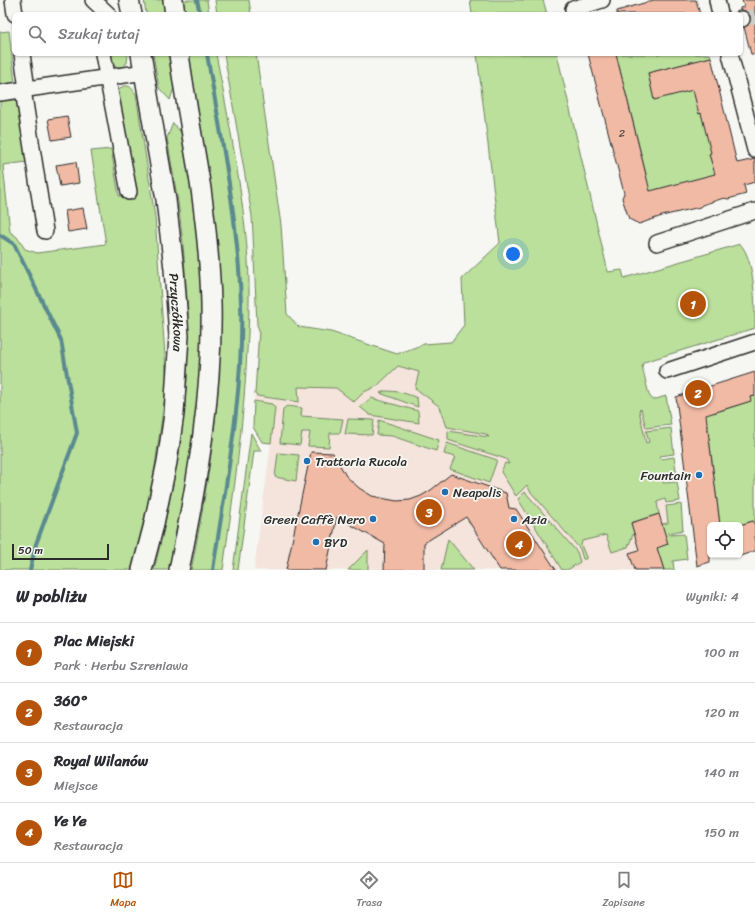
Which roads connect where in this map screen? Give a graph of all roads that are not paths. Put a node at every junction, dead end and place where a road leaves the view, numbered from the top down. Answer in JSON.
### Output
{"nodes":[{"id":1,"x":13,"y":0,"type":"edge"},
{"id":2,"x":93,"y":0,"type":"edge"},
{"id":3,"x":129,"y":0,"type":"edge"},
{"id":4,"x":173,"y":0,"type":"edge"},
{"id":5,"x":602,"y":0,"type":"edge"},
{"id":6,"x":717,"y":0,"type":"edge"},
{"id":7,"x":573,"y":9,"type":"dead end"},
{"id":8,"x":16,"y":12,"type":"edge"},
{"id":9,"x":95,"y":12,"type":"edge"},
{"id":10,"x":106,"y":12,"type":"edge"},
{"id":11,"x":132,"y":12,"type":"edge"},
{"id":12,"x":175,"y":12,"type":"edge"},
{"id":13,"x":720,"y":12,"type":"edge"},
{"id":14,"x":22,"y":56,"type":"edge"},
{"id":15,"x":103,"y":56,"type":"edge"},
{"id":16,"x":180,"y":56,"type":"edge"},
{"id":17,"x":731,"y":56,"type":"edge"},
{"id":18,"x":143,"y":63,"type":"edge"},
{"id":19,"x":107,"y":78,"type":"junction"},
{"id":20,"x":25,"y":89,"type":"junction"},
{"id":21,"x":0,"y":93,"type":"edge"},
{"id":22,"x":755,"y":150,"type":"edge"},
{"id":23,"x":129,"y":192,"type":"dead end"},
{"id":24,"x":755,"y":210,"type":"edge"},
{"id":25,"x":45,"y":231,"type":"dead end"},
{"id":26,"x":657,"y":243,"type":"dead end"},
{"id":27,"x":755,"y":342,"type":"edge"},
{"id":28,"x":667,"y":371,"type":"dead end"},
{"id":29,"x":142,"y":570,"type":"edge"},
{"id":30,"x":178,"y":570,"type":"edge"}],
"edges":[{"from":1,"to":8,"type":"street"},
{"from":2,"to":9,"type":"street"},
{"from":2,"to":10,"type":"street"},
{"from":3,"to":11,"type":"main road"},
{"from":4,"to":12,"type":"main road"},
{"from":5,"to":7,"type":"street"},
{"from":6,"to":13,"type":"street"},
{"from":14,"to":20,"type":"street"},
{"from":15,"to":19,"type":"street"},
{"from":16,"to":30,"type":"main road"},
{"from":17,"to":22,"type":"street"},
{"from":18,"to":19,"type":"street"},
{"from":18,"to":29,"type":"main road","name":"Przyczółkowa"},
{"from":19,"to":20,"type":"street"},
{"from":19,"to":23,"type":"street"},
{"from":20,"to":21,"type":"street"},
{"from":20,"to":25,"type":"street"},
{"from":24,"to":26,"type":"street"},
{"from":27,"to":28,"type":"street"}]}
